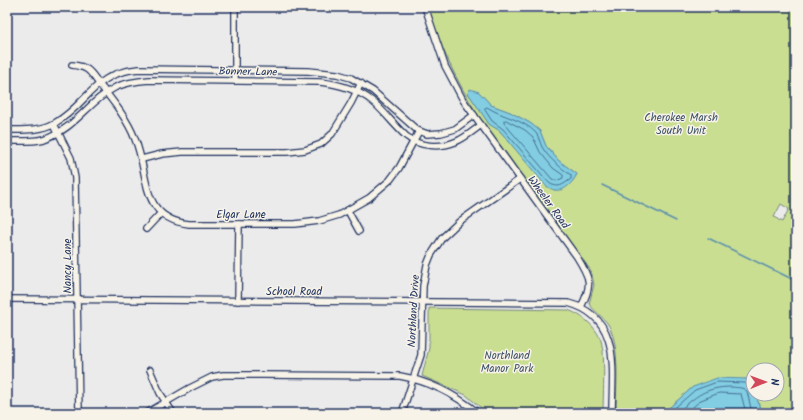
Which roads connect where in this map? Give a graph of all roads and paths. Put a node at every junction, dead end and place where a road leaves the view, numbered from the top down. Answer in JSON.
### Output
{"nodes":[{"id":1,"x":235,"y":7,"type":"edge"},
{"id":2,"x":425,"y":7,"type":"edge"},
{"id":3,"x":72,"y":65,"type":"dead end"},
{"id":4,"x":235,"y":71,"type":"junction"},
{"id":5,"x":235,"y":81,"type":"junction"},
{"id":6,"x":99,"y":83,"type":"junction"},
{"id":7,"x":361,"y":83,"type":"junction"},
{"id":8,"x":107,"y":92,"type":"junction"},
{"id":9,"x":357,"y":92,"type":"junction"},
{"id":10,"x":474,"y":115,"type":"junction"},
{"id":11,"x":54,"y":124,"type":"junction"},
{"id":12,"x":481,"y":125,"type":"junction"},
{"id":13,"x":7,"y":130,"type":"edge"},
{"id":14,"x":419,"y":131,"type":"junction"},
{"id":15,"x":59,"y":132,"type":"junction"},
{"id":16,"x":7,"y":140,"type":"edge"},
{"id":17,"x":414,"y":141,"type":"junction"},
{"id":18,"x":142,"y":159,"type":"junction"},
{"id":19,"x":520,"y":179,"type":"junction"},
{"id":20,"x":348,"y":211,"type":"junction"},
{"id":21,"x":161,"y":213,"type":"junction"},
{"id":22,"x":239,"y":224,"type":"junction"},
{"id":23,"x":146,"y":228,"type":"dead end"},
{"id":24,"x":359,"y":231,"type":"dead end"},
{"id":25,"x":7,"y":299,"type":"edge"},
{"id":26,"x":77,"y":299,"type":"junction"},
{"id":27,"x":238,"y":301,"type":"junction"},
{"id":28,"x":422,"y":301,"type":"junction"},
{"id":29,"x":581,"y":307,"type":"junction"},
{"id":30,"x":150,"y":370,"type":"dead end"},
{"id":31,"x":414,"y":379,"type":"junction"},
{"id":32,"x":166,"y":402,"type":"junction"},
{"id":33,"x":79,"y":413,"type":"edge"},
{"id":34,"x":147,"y":413,"type":"edge"},
{"id":35,"x":173,"y":413,"type":"edge"},
{"id":36,"x":402,"y":413,"type":"edge"},
{"id":37,"x":478,"y":413,"type":"edge"},
{"id":38,"x":612,"y":413,"type":"edge"}],
"edges":[{"from":1,"to":4,"type":"street"},
{"from":2,"to":10,"type":"street","name":"Wheeler Road"},
{"from":3,"to":6,"type":"street","name":"Elgar Lane"},
{"from":4,"to":5,"type":"street"},
{"from":4,"to":6,"type":"street","name":"Bonner Lane"},
{"from":4,"to":7,"type":"street","name":"Bonner Lane"},
{"from":5,"to":8,"type":"street","name":"Bonner Lane"},
{"from":5,"to":9,"type":"street","name":"Bonner Lane"},
{"from":6,"to":8,"type":"street","name":"Elgar Lane"},
{"from":6,"to":11,"type":"street","name":"Bonner Lane"},
{"from":7,"to":9,"type":"street"},
{"from":7,"to":14,"type":"street","name":"Bonner Lane"},
{"from":8,"to":15,"type":"street","name":"Bonner Lane"},
{"from":8,"to":18,"type":"street","name":"Elgar Lane"},
{"from":9,"to":17,"type":"street","name":"Bonner Lane"},
{"from":9,"to":18,"type":"street"},
{"from":10,"to":12,"type":"street","name":"Wheeler Road"},
{"from":10,"to":14,"type":"street"},
{"from":11,"to":13,"type":"street","name":"Bonner Lane"},
{"from":11,"to":15,"type":"street","name":"Nancy Lane"},
{"from":12,"to":17,"type":"street","name":"Bonner Lane"},
{"from":12,"to":19,"type":"street","name":"Wheeler Road"},
{"from":14,"to":17,"type":"street","name":"Elgar Lane"},
{"from":15,"to":16,"type":"street","name":"Bonner Lane"},
{"from":15,"to":26,"type":"street","name":"Nancy Lane"},
{"from":17,"to":20,"type":"street","name":"Elgar Lane"},
{"from":18,"to":21,"type":"street","name":"Elgar Lane"},
{"from":19,"to":28,"type":"street","name":"Northland Drive"},
{"from":19,"to":29,"type":"street","name":"Wheeler Road"},
{"from":20,"to":22,"type":"street","name":"Elgar Lane"},
{"from":20,"to":24,"type":"street"},
{"from":21,"to":22,"type":"street","name":"Elgar Lane"},
{"from":21,"to":23,"type":"street"},
{"from":22,"to":27,"type":"street"},
{"from":25,"to":26,"type":"street","name":"School Road"},
{"from":26,"to":27,"type":"street","name":"School Road"},
{"from":26,"to":33,"type":"street","name":"Nancy Lane"},
{"from":27,"to":28,"type":"street","name":"School Road"},
{"from":28,"to":29,"type":"street","name":"School Road"},
{"from":28,"to":31,"type":"street","name":"Northland Drive"},
{"from":29,"to":38,"type":"street"},
{"from":30,"to":32,"type":"street"},
{"from":31,"to":32,"type":"street"},
{"from":31,"to":36,"type":"street","name":"Northland Drive"},
{"from":31,"to":37,"type":"street"},
{"from":32,"to":34,"type":"street"},
{"from":32,"to":35,"type":"street"}]}
